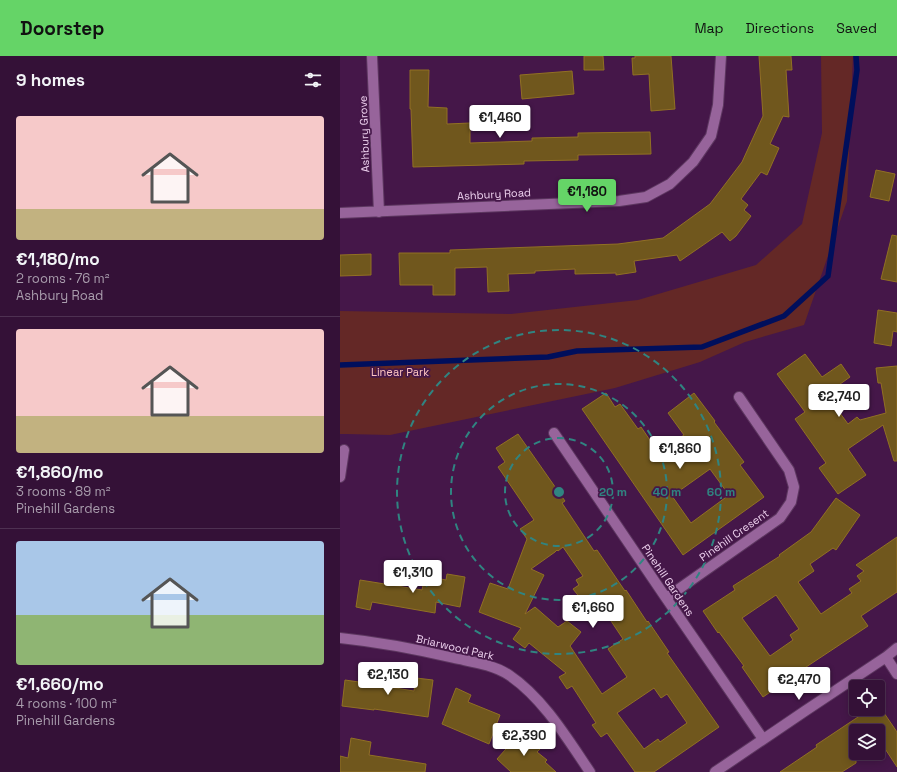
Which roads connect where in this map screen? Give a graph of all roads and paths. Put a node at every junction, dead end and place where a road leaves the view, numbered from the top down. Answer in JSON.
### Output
{"nodes":[{"id":1,"x":372,"y":56,"type":"edge"},
{"id":2,"x":721,"y":56,"type":"edge"},
{"id":3,"x":379,"y":212,"type":"junction"},
{"id":4,"x":340,"y":213,"type":"edge"},
{"id":5,"x":739,"y":397,"type":"dead end"},
{"id":6,"x":554,"y":433,"type":"dead end"},
{"id":7,"x":344,"y":450,"type":"dead end"},
{"id":8,"x":340,"y":477,"type":"edge"},
{"id":9,"x":666,"y":598,"type":"junction"},
{"id":10,"x":340,"y":638,"type":"edge"},
{"id":11,"x":897,"y":648,"type":"edge"},
{"id":12,"x":886,"y":657,"type":"junction"},
{"id":13,"x":897,"y":674,"type":"edge"},
{"id":14,"x":763,"y":739,"type":"junction"},
{"id":15,"x":590,"y":772,"type":"edge"},
{"id":16,"x":715,"y":772,"type":"edge"}],
"edges":[{"from":1,"to":3,"type":"street","name":"Ashbury Grove"},
{"from":2,"to":3,"type":"street","name":"Ashbury Road"},
{"from":3,"to":4,"type":"street","name":"Ashbury Road"},
{"from":5,"to":9,"type":"street","name":"Pinehill Cresent"},
{"from":6,"to":9,"type":"street","name":"Pinehill Gardens"},
{"from":7,"to":8,"type":"street"},
{"from":9,"to":14,"type":"street","name":"Pinehill Gardens"},
{"from":10,"to":15,"type":"street","name":"Briarwood Park"},
{"from":11,"to":12,"type":"street"},
{"from":12,"to":13,"type":"street"},
{"from":12,"to":14,"type":"street"},
{"from":14,"to":16,"type":"street"}]}
